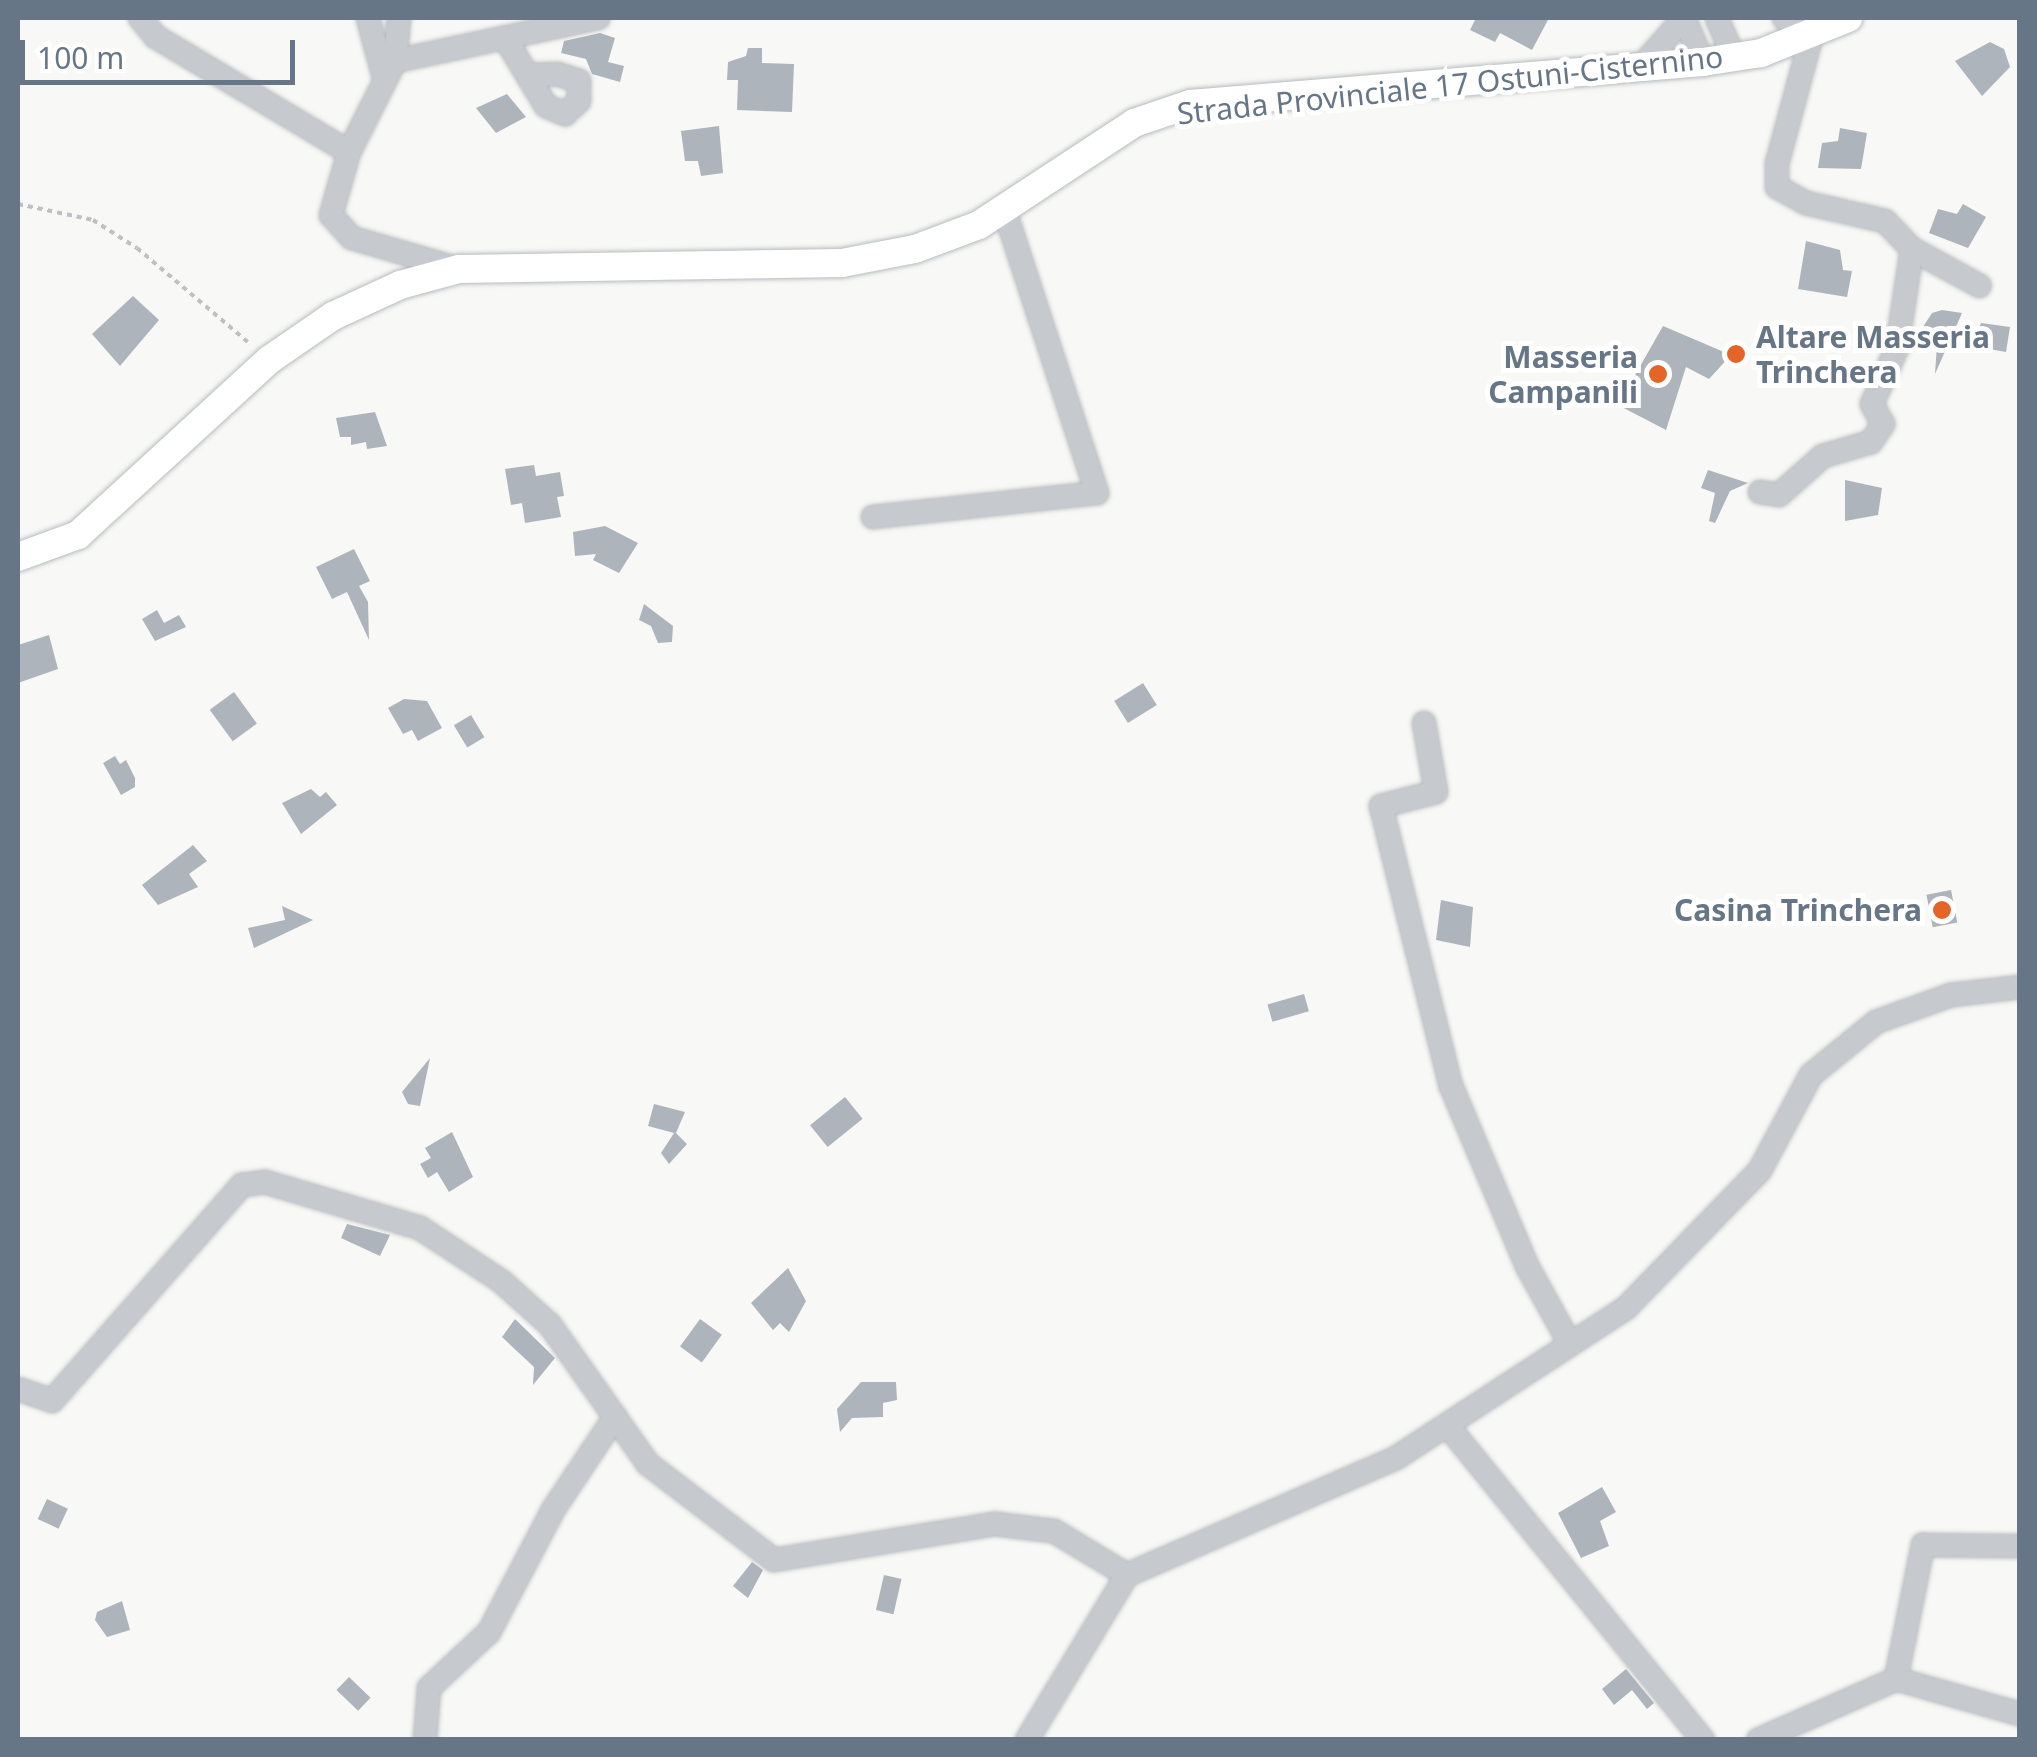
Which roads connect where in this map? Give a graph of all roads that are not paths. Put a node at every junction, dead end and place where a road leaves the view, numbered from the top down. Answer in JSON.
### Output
{"nodes":[{"id":1,"x":140,"y":18,"type":"edge"},
{"id":2,"x":368,"y":18,"type":"edge"},
{"id":3,"x":398,"y":18,"type":"edge"},
{"id":4,"x":598,"y":18,"type":"edge"},
{"id":5,"x":1684,"y":18,"type":"edge"},
{"id":6,"x":1718,"y":18,"type":"edge"},
{"id":7,"x":1784,"y":18,"type":"edge"},
{"id":8,"x":1848,"y":18,"type":"edge"},
{"id":9,"x":1812,"y":34,"type":"junction"},
{"id":10,"x":505,"y":38,"type":"junction"},
{"id":11,"x":1734,"y":58,"type":"junction"},
{"id":12,"x":1702,"y":62,"type":"junction"},
{"id":13,"x":1638,"y":70,"type":"junction"},
{"id":14,"x":390,"y":71,"type":"junction"},
{"id":15,"x":528,"y":75,"type":"dead end"},
{"id":16,"x":349,"y":152,"type":"junction"},
{"id":17,"x":1004,"y":209,"type":"junction"},
{"id":18,"x":1912,"y":249,"type":"junction"},
{"id":19,"x":459,"y":269,"type":"junction"},
{"id":20,"x":1980,"y":286,"type":"dead end"},
{"id":21,"x":1760,"y":492,"type":"dead end"},
{"id":22,"x":873,"y":517,"type":"dead end"},
{"id":23,"x":18,"y":558,"type":"edge"},
{"id":24,"x":1424,"y":723,"type":"dead end"},
{"id":25,"x":2020,"y":987,"type":"edge"},
{"id":26,"x":1570,"y":1344,"type":"junction"},
{"id":27,"x":18,"y":1388,"type":"edge"},
{"id":28,"x":615,"y":1418,"type":"junction"},
{"id":29,"x":1446,"y":1426,"type":"junction"},
{"id":30,"x":2020,"y":1546,"type":"edge"},
{"id":31,"x":1127,"y":1575,"type":"junction"},
{"id":32,"x":1896,"y":1679,"type":"junction"},
{"id":33,"x":2020,"y":1714,"type":"edge"},
{"id":34,"x":426,"y":1740,"type":"edge"},
{"id":35,"x":1027,"y":1740,"type":"edge"},
{"id":36,"x":1704,"y":1740,"type":"edge"},
{"id":37,"x":1758,"y":1740,"type":"edge"}],
"edges":[{"from":1,"to":16,"type":"street"},
{"from":2,"to":14,"type":"street"},
{"from":3,"to":14,"type":"street"},
{"from":4,"to":10,"type":"street"},
{"from":5,"to":12,"type":"street"},
{"from":5,"to":13,"type":"street"},
{"from":6,"to":11,"type":"street"},
{"from":7,"to":9,"type":"street"},
{"from":8,"to":9,"type":"main road","name":"Strada Provinciale 17 Ostuni-Cisternino"},
{"from":9,"to":11,"type":"main road","name":"Strada Provinciale 17 Ostuni-Cisternino"},
{"from":9,"to":18,"type":"street"},
{"from":10,"to":14,"type":"street"},
{"from":10,"to":15,"type":"street"},
{"from":11,"to":12,"type":"main road","name":"Strada Provinciale 17 Ostuni-Cisternino"},
{"from":12,"to":13,"type":"main road","name":"Strada Provinciale 17 Ostuni-Cisternino"},
{"from":13,"to":17,"type":"main road","name":"Strada Provinciale 17 Ostuni-Cisternino"},
{"from":14,"to":16,"type":"street"},
{"from":16,"to":19,"type":"street"},
{"from":17,"to":19,"type":"main road","name":"Strada Provinciale 17 Ostuni-Cisternino"},
{"from":17,"to":22,"type":"street"},
{"from":18,"to":20,"type":"street"},
{"from":18,"to":21,"type":"street"},
{"from":19,"to":23,"type":"main road","name":"Strada Provinciale 17 Ostuni-Cisternino"},
{"from":24,"to":26,"type":"street"},
{"from":25,"to":26,"type":"street"},
{"from":26,"to":29,"type":"street"},
{"from":27,"to":28,"type":"street"},
{"from":28,"to":31,"type":"street"},
{"from":28,"to":34,"type":"street"},
{"from":29,"to":31,"type":"street"},
{"from":29,"to":36,"type":"street"},
{"from":30,"to":32,"type":"street"},
{"from":31,"to":35,"type":"street"},
{"from":32,"to":33,"type":"street"},
{"from":32,"to":37,"type":"street"}]}
